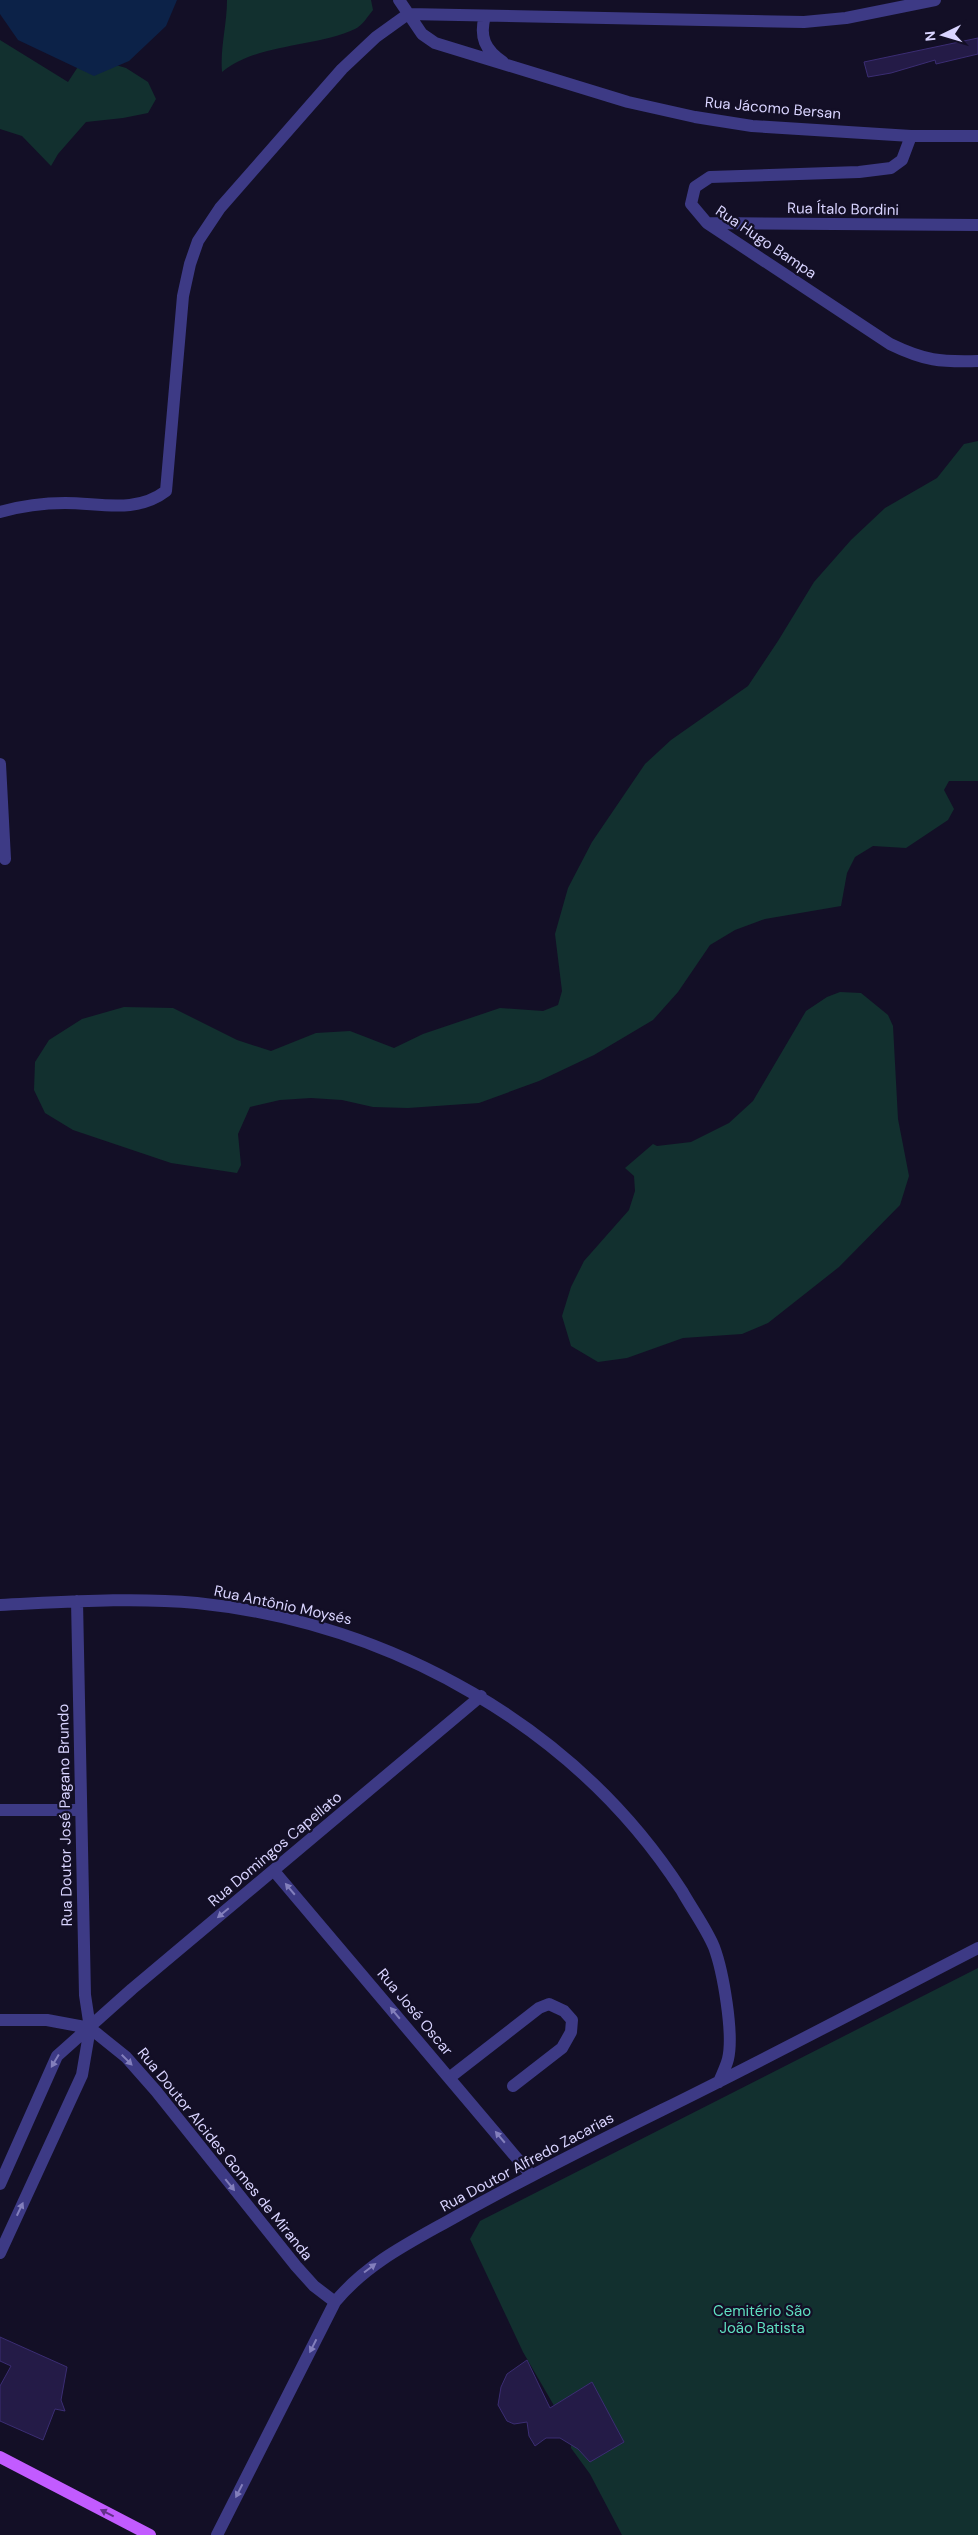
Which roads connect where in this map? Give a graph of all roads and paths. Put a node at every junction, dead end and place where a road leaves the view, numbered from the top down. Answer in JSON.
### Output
{"nodes":[{"id":1,"x":399,"y":0,"type":"edge"},
{"id":2,"x":935,"y":0,"type":"edge"},
{"id":3,"x":408,"y":14,"type":"junction"},
{"id":4,"x":485,"y":16,"type":"junction"},
{"id":5,"x":512,"y":68,"type":"junction"},
{"id":6,"x":911,"y":136,"type":"junction"},
{"id":7,"x":978,"y":136,"type":"edge"},
{"id":8,"x":707,"y":223,"type":"junction"},
{"id":9,"x":978,"y":225,"type":"edge"},
{"id":10,"x":978,"y":361,"type":"edge"},
{"id":11,"x":0,"y":512,"type":"edge"},
{"id":12,"x":0,"y":764,"type":"edge"},
{"id":13,"x":5,"y":859,"type":"dead end"},
{"id":14,"x":77,"y":1602,"type":"junction"},
{"id":15,"x":0,"y":1605,"type":"edge"},
{"id":16,"x":481,"y":1696,"type":"junction"},
{"id":17,"x":0,"y":1810,"type":"edge"},
{"id":18,"x":80,"y":1810,"type":"junction"},
{"id":19,"x":274,"y":1871,"type":"junction"},
{"id":20,"x":978,"y":1948,"type":"edge"},
{"id":21,"x":0,"y":2020,"type":"edge"},
{"id":22,"x":90,"y":2028,"type":"junction"},
{"id":23,"x":449,"y":2078,"type":"junction"},
{"id":24,"x":719,"y":2082,"type":"junction"},
{"id":25,"x":513,"y":2086,"type":"dead end"},
{"id":26,"x":531,"y":2175,"type":"junction"},
{"id":27,"x":0,"y":2184,"type":"edge"},
{"id":28,"x":0,"y":2253,"type":"edge"},
{"id":29,"x":335,"y":2302,"type":"junction"},
{"id":30,"x":0,"y":2457,"type":"edge"},
{"id":31,"x":150,"y":2535,"type":"edge"},
{"id":32,"x":217,"y":2535,"type":"edge"}],
"edges":[{"from":1,"to":3,"type":"street","name":"Rua Jácomo Bersan"},
{"from":2,"to":4,"type":"street"},
{"from":3,"to":4,"type":"street"},
{"from":3,"to":5,"type":"street","name":"Rua Jácomo Bersan"},
{"from":3,"to":11,"type":"street"},
{"from":4,"to":5,"type":"street","name":"Rua Jácomo Bersan"},
{"from":5,"to":6,"type":"street","name":"Rua Jácomo Bersan"},
{"from":6,"to":7,"type":"street","name":"Rua Jácomo Bersan"},
{"from":6,"to":8,"type":"street","name":"Rua Hugo Bampa"},
{"from":8,"to":9,"type":"street","name":"Rua Ítalo Bordini"},
{"from":8,"to":10,"type":"street","name":"Rua Hugo Bampa"},
{"from":12,"to":13,"type":"street"},
{"from":14,"to":15,"type":"street","name":"Rua Antônio Moysés"},
{"from":14,"to":16,"type":"street","name":"Rua Antônio Moysés"},
{"from":14,"to":18,"type":"street","name":"Rua Doutor José Pagano Brundo"},
{"from":16,"to":19,"type":"street","name":"Rua Domingos Capellato"},
{"from":16,"to":24,"type":"street","name":"Rua Antônio Moysés"},
{"from":17,"to":18,"type":"street"},
{"from":18,"to":22,"type":"street","name":"Rua Doutor José Pagano Brundo"},
{"from":19,"to":22,"type":"street","name":"Rua Domingos Capellato","one_way":true},
{"from":23,"to":19,"type":"street","name":"Rua José Oscar","one_way":true},
{"from":20,"to":24,"type":"street","name":"Rua Doutor Alfredo Zacarias"},
{"from":21,"to":22,"type":"street","name":"Rua Doutor Alcides Gomes de Miranda"},
{"from":22,"to":27,"type":"street","one_way":true},
{"from":28,"to":22,"type":"street","name":"Rua Doutor José Pagano Brundo","one_way":true},
{"from":22,"to":29,"type":"street","name":"Rua Doutor Alcides Gomes de Miranda","one_way":true},
{"from":23,"to":25,"type":"street"},
{"from":26,"to":23,"type":"street","name":"Rua José Oscar","one_way":true},
{"from":24,"to":26,"type":"street","name":"Rua Doutor Alfredo Zacarias"},
{"from":29,"to":26,"type":"street","name":"Rua Doutor Alfredo Zacarias","one_way":true},
{"from":29,"to":32,"type":"street","name":"Rua Doutor Alfredo Zacarias","one_way":true},
{"from":31,"to":30,"type":"main road","one_way":true}]}
